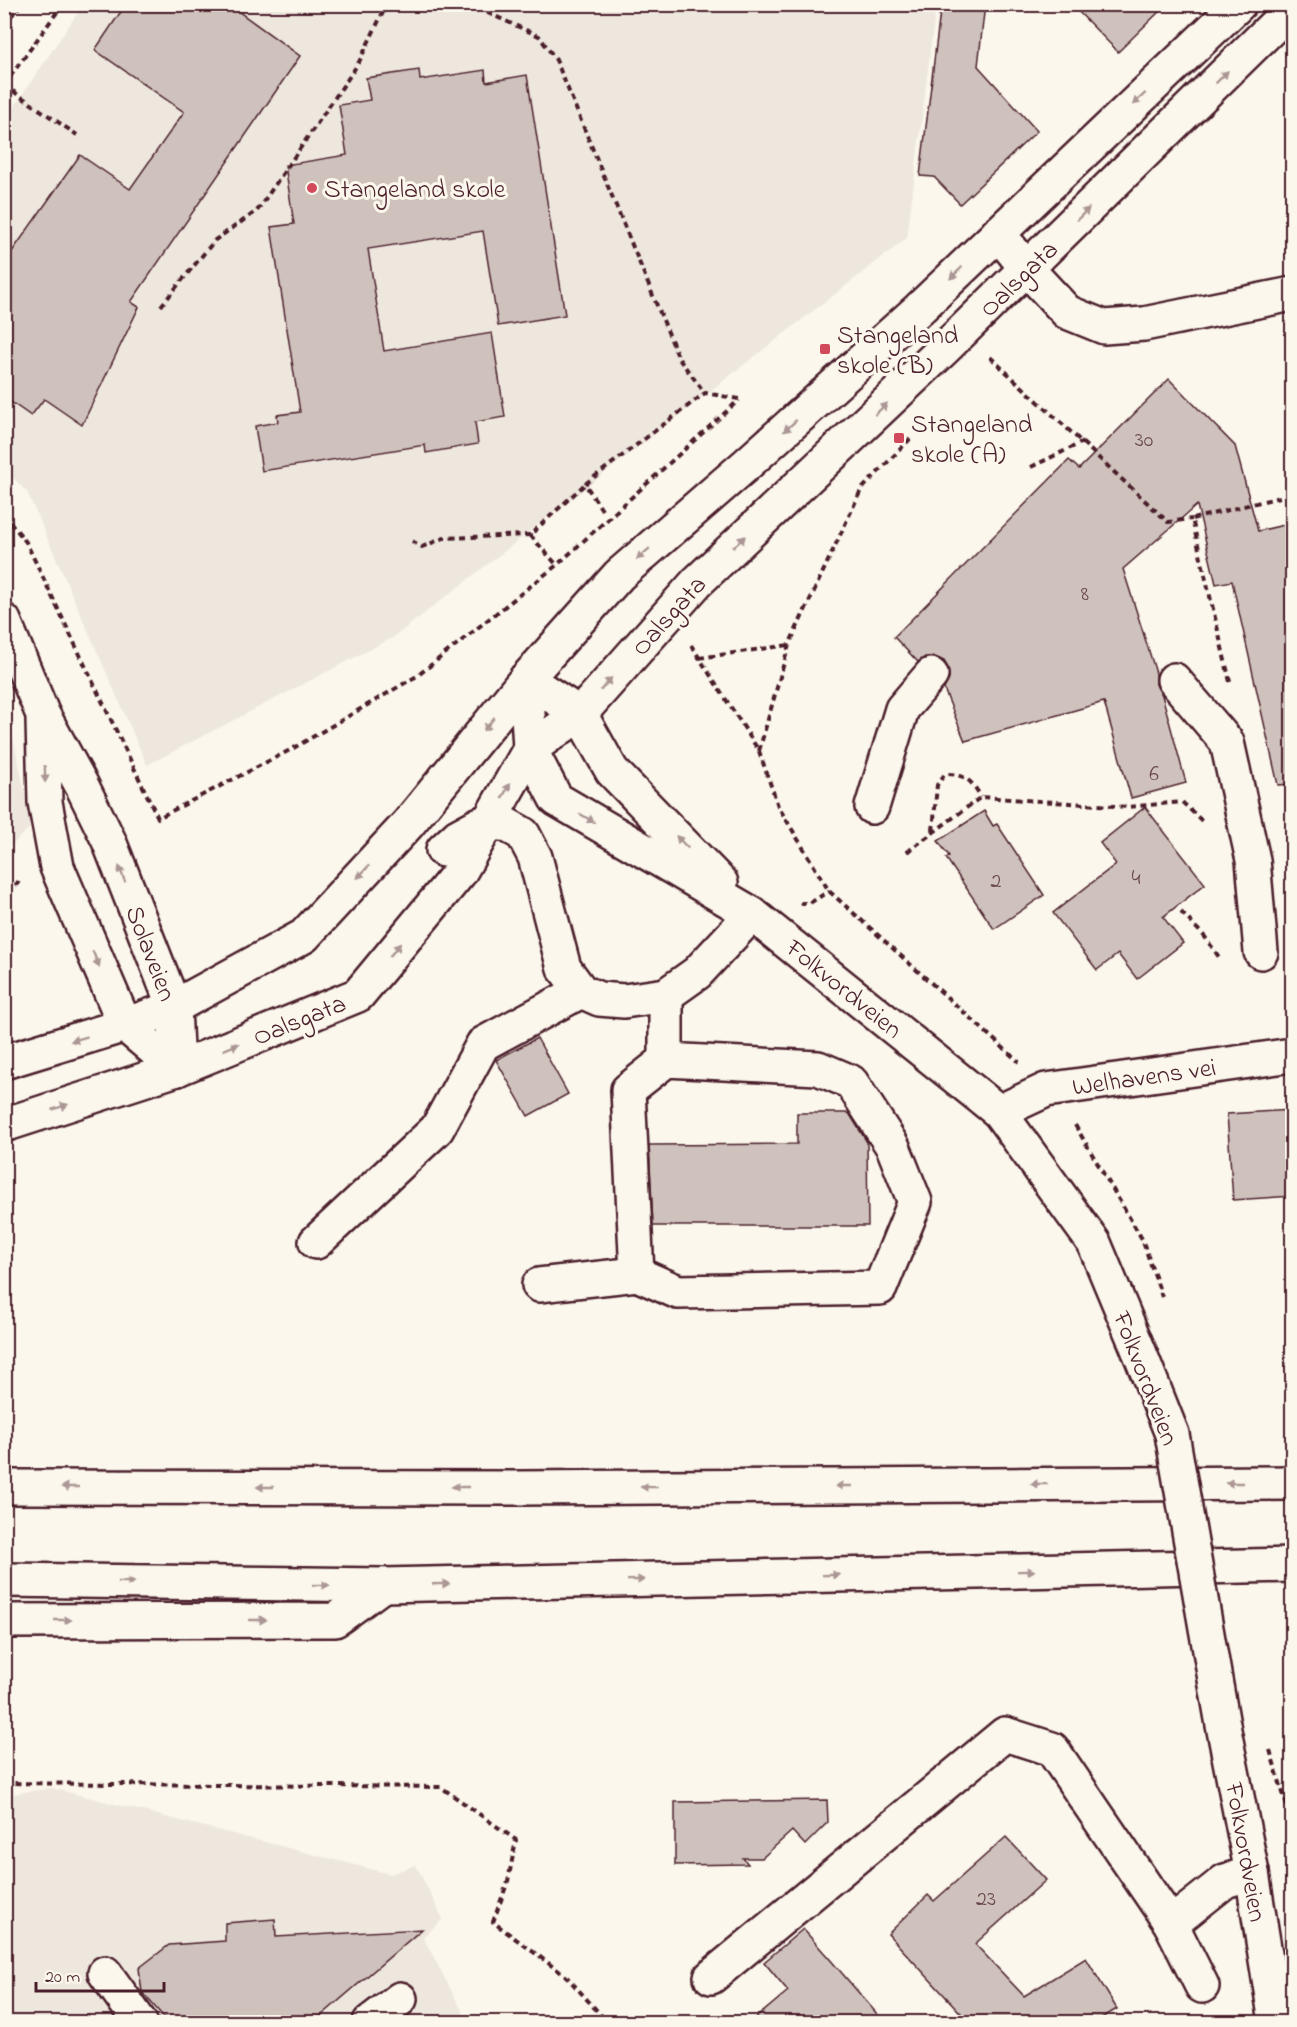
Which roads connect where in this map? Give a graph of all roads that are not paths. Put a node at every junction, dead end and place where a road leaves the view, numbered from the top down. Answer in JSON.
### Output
{"nodes":[{"id":1,"x":1239,"y":4,"type":"edge"},
{"id":2,"x":1293,"y":8,"type":"edge"},
{"id":3,"x":998,"y":232,"type":"junction"},
{"id":4,"x":1027,"y":269,"type":"junction"},
{"id":5,"x":1293,"y":294,"type":"edge"},
{"id":6,"x":4,"y":621,"type":"edge"},
{"id":7,"x":931,"y":675,"type":"dead end"},
{"id":8,"x":526,"y":679,"type":"junction"},
{"id":9,"x":1174,"y":680,"type":"dead end"},
{"id":10,"x":580,"y":714,"type":"junction"},
{"id":11,"x":43,"y":715,"type":"junction"},
{"id":12,"x":530,"y":749,"type":"junction"},
{"id":13,"x":872,"y":807,"type":"dead end"},
{"id":14,"x":443,"y":850,"type":"dead end"},
{"id":15,"x":752,"y":914,"type":"junction"},
{"id":16,"x":1262,"y":952,"type":"dead end"},
{"id":17,"x":581,"y":991,"type":"junction"},
{"id":18,"x":666,"y":995,"type":"junction"},
{"id":19,"x":174,"y":1007,"type":"junction"},
{"id":20,"x":124,"y":1025,"type":"junction"},
{"id":21,"x":1293,"y":1055,"type":"edge"},
{"id":22,"x":666,"y":1060,"type":"junction"},
{"id":23,"x":4,"y":1062,"type":"edge"},
{"id":24,"x":177,"y":1069,"type":"junction"},
{"id":25,"x":999,"y":1112,"type":"junction"},
{"id":26,"x":4,"y":1125,"type":"edge"},
{"id":27,"x":316,"y":1242,"type":"dead end"},
{"id":28,"x":637,"y":1274,"type":"junction"},
{"id":29,"x":539,"y":1286,"type":"dead end"},
{"id":30,"x":1293,"y":1483,"type":"edge"},
{"id":31,"x":7,"y":1487,"type":"edge"},
{"id":32,"x":1293,"y":1565,"type":"edge"},
{"id":33,"x":4,"y":1580,"type":"edge"},
{"id":34,"x":383,"y":1585,"type":"junction"},
{"id":35,"x":4,"y":1621,"type":"edge"},
{"id":36,"x":1252,"y":1873,"type":"junction"},
{"id":37,"x":1171,"y":1924,"type":"junction"},
{"id":38,"x":105,"y":1973,"type":"dead end"},
{"id":39,"x":711,"y":1977,"type":"dead end"},
{"id":40,"x":1202,"y":1986,"type":"dead end"},
{"id":41,"x":400,"y":1999,"type":"dead end"},
{"id":42,"x":140,"y":2022,"type":"edge"},
{"id":43,"x":370,"y":2022,"type":"edge"},
{"id":44,"x":1276,"y":2022,"type":"edge"}],
"edges":[{"from":1,"to":3,"type":"main road","name":"Oalsgata","one_way":true},
{"from":4,"to":2,"type":"main road","name":"Oalsgata","one_way":true},
{"from":3,"to":4,"type":"main road"},
{"from":3,"to":8,"type":"main road","name":"Oalsgata","one_way":true},
{"from":4,"to":5,"type":"main road"},
{"from":10,"to":4,"type":"main road","name":"Oalsgata","one_way":true},
{"from":6,"to":11,"type":"main road","name":"Solaveien"},
{"from":7,"to":13,"type":"main road"},
{"from":8,"to":10,"type":"main road","name":"Folkvordveien"},
{"from":8,"to":12,"type":"main road","name":"Folkvordveien"},
{"from":8,"to":19,"type":"main road","name":"Oalsgata","one_way":true},
{"from":9,"to":16,"type":"main road"},
{"from":10,"to":12,"type":"main road","name":"Oalsgata"},
{"from":15,"to":10,"type":"main road","name":"Folkvordveien","one_way":true},
{"from":19,"to":11,"type":"main road","name":"Solaveien","one_way":true},
{"from":11,"to":20,"type":"main road","name":"Solaveien","one_way":true},
{"from":12,"to":15,"type":"main road","name":"Folkvordveien","one_way":true},
{"from":24,"to":12,"type":"main road","name":"Oalsgata","one_way":true},
{"from":14,"to":17,"type":"main road"},
{"from":15,"to":18,"type":"main road"},
{"from":15,"to":25,"type":"main road","name":"Folkvordveien"},
{"from":17,"to":18,"type":"main road"},
{"from":17,"to":27,"type":"main road"},
{"from":18,"to":22,"type":"main road"},
{"from":19,"to":20,"type":"main road","name":"Oalsgata"},
{"from":19,"to":24,"type":"main road","name":"Solaveien"},
{"from":20,"to":23,"type":"main road","name":"Oalsgata","one_way":true},
{"from":20,"to":24,"type":"main road","name":"Solaveien"},
{"from":21,"to":25,"type":"main road","name":"Welhavens vei"},
{"from":22,"to":28,"type":"main road"},
{"from":22,"to":28,"type":"main road"},
{"from":26,"to":24,"type":"main road","name":"Oalsgata","one_way":true},
{"from":25,"to":36,"type":"main road","name":"Folkvordveien","bridge":true},
{"from":28,"to":29,"type":"main road"},
{"from":30,"to":31,"type":"main road","one_way":true},
{"from":34,"to":32,"type":"main road","one_way":true},
{"from":33,"to":34,"type":"main road","one_way":true},
{"from":35,"to":34,"type":"main road","one_way":true},
{"from":36,"to":37,"type":"main road"},
{"from":36,"to":44,"type":"main road","name":"Folkvordveien"},
{"from":37,"to":39,"type":"main road"},
{"from":37,"to":40,"type":"main road"},
{"from":38,"to":42,"type":"main road"},
{"from":41,"to":43,"type":"main road"}]}
